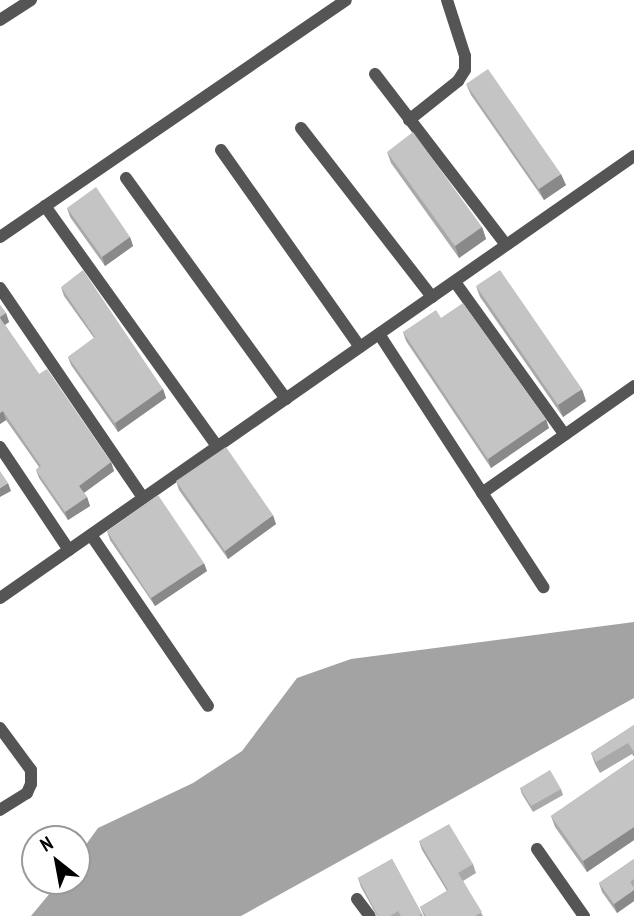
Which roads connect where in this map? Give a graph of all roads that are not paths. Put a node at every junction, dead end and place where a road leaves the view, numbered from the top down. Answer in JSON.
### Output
{"nodes":[{"id":1,"x":31,"y":0,"type":"edge"},
{"id":2,"x":346,"y":0,"type":"edge"},
{"id":3,"x":447,"y":0,"type":"edge"},
{"id":4,"x":0,"y":20,"type":"edge"},
{"id":5,"x":375,"y":74,"type":"dead end"},
{"id":6,"x":409,"y":120,"type":"junction"},
{"id":7,"x":301,"y":128,"type":"dead end"},
{"id":8,"x":222,"y":150,"type":"dead end"},
{"id":9,"x":634,"y":156,"type":"edge"},
{"id":10,"x":127,"y":178,"type":"dead end"},
{"id":11,"x":45,"y":206,"type":"junction"},
{"id":12,"x":0,"y":237,"type":"edge"},
{"id":13,"x":506,"y":245,"type":"junction"},
{"id":14,"x":456,"y":282,"type":"junction"},
{"id":15,"x":0,"y":288,"type":"edge"},
{"id":16,"x":432,"y":297,"type":"junction"},
{"id":17,"x":379,"y":334,"type":"junction"},
{"id":18,"x":360,"y":347,"type":"junction"},
{"id":19,"x":634,"y":387,"type":"edge"},
{"id":20,"x":286,"y":399,"type":"junction"},
{"id":21,"x":565,"y":435,"type":"junction"},
{"id":22,"x":217,"y":446,"type":"junction"},
{"id":23,"x":0,"y":447,"type":"edge"},
{"id":24,"x":482,"y":493,"type":"junction"},
{"id":25,"x":143,"y":498,"type":"junction"},
{"id":26,"x":91,"y":535,"type":"junction"},
{"id":27,"x":69,"y":550,"type":"junction"},
{"id":28,"x":0,"y":581,"type":"edge"},
{"id":29,"x":543,"y":587,"type":"dead end"},
{"id":30,"x":4,"y":595,"type":"edge"},
{"id":31,"x":208,"y":706,"type":"dead end"},
{"id":32,"x":0,"y":728,"type":"edge"},
{"id":33,"x":0,"y":810,"type":"edge"},
{"id":34,"x":537,"y":849,"type":"dead end"},
{"id":35,"x":357,"y":899,"type":"dead end"},
{"id":36,"x":370,"y":916,"type":"edge"},
{"id":37,"x":584,"y":916,"type":"edge"}],
"edges":[{"from":1,"to":4,"type":"street"},
{"from":2,"to":11,"type":"street"},
{"from":3,"to":6,"type":"street"},
{"from":5,"to":6,"type":"street"},
{"from":6,"to":13,"type":"street"},
{"from":7,"to":16,"type":"street"},
{"from":8,"to":18,"type":"street"},
{"from":9,"to":13,"type":"street"},
{"from":10,"to":20,"type":"street"},
{"from":11,"to":12,"type":"street"},
{"from":11,"to":22,"type":"street"},
{"from":13,"to":14,"type":"street"},
{"from":14,"to":16,"type":"street"},
{"from":14,"to":21,"type":"street"},
{"from":15,"to":25,"type":"street"},
{"from":16,"to":17,"type":"street"},
{"from":17,"to":18,"type":"street"},
{"from":17,"to":24,"type":"street"},
{"from":18,"to":20,"type":"street"},
{"from":19,"to":21,"type":"street"},
{"from":20,"to":22,"type":"street"},
{"from":21,"to":24,"type":"street"},
{"from":22,"to":25,"type":"street"},
{"from":23,"to":27,"type":"street"},
{"from":24,"to":29,"type":"street"},
{"from":25,"to":26,"type":"street"},
{"from":26,"to":27,"type":"street"},
{"from":26,"to":31,"type":"street"},
{"from":27,"to":30,"type":"street"},
{"from":28,"to":30,"type":"street"},
{"from":32,"to":33,"type":"street"},
{"from":34,"to":37,"type":"street"},
{"from":35,"to":36,"type":"street"}]}
